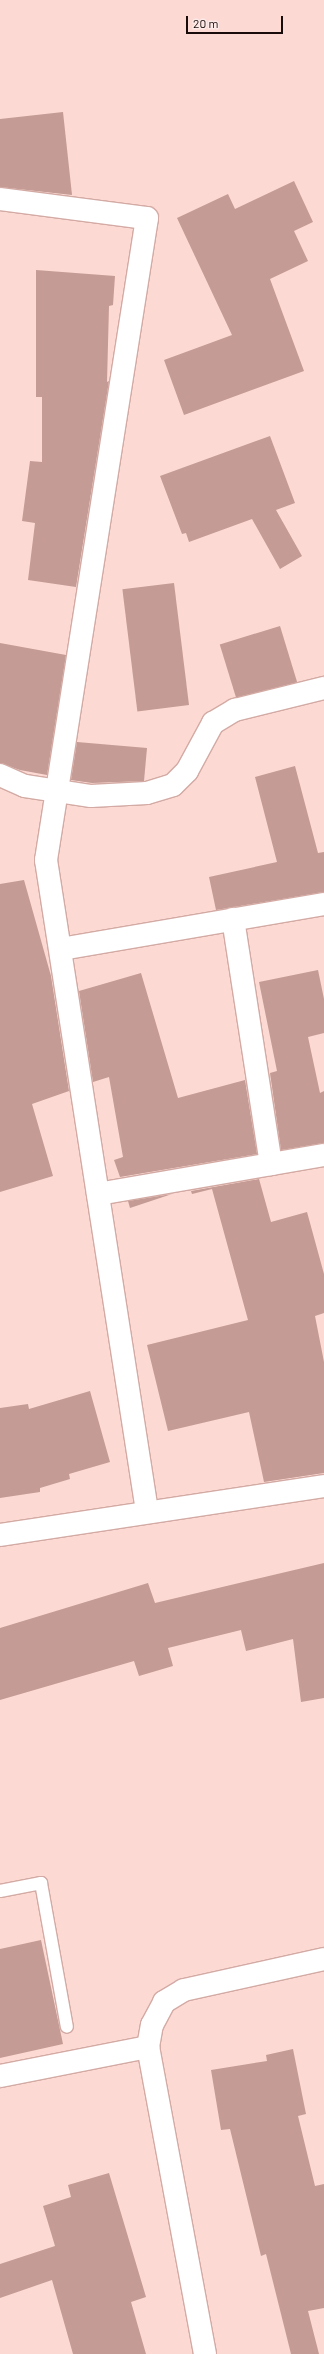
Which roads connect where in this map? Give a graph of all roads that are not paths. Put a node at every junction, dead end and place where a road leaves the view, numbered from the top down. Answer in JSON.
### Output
{"nodes":[{"id":1,"x":0,"y":199,"type":"edge"},
{"id":2,"x":324,"y":688,"type":"edge"},
{"id":3,"x":0,"y":775,"type":"edge"},
{"id":4,"x":57,"y":791,"type":"junction"},
{"id":5,"x":324,"y":904,"type":"edge"},
{"id":6,"x":233,"y":919,"type":"junction"},
{"id":7,"x":61,"y":949,"type":"junction"},
{"id":8,"x":324,"y":1155,"type":"edge"},
{"id":9,"x":271,"y":1164,"type":"junction"},
{"id":10,"x":98,"y":1194,"type":"junction"},
{"id":11,"x":324,"y":1486,"type":"edge"},
{"id":12,"x":147,"y":1511,"type":"junction"},
{"id":13,"x":0,"y":1534,"type":"edge"},
{"id":14,"x":0,"y":1891,"type":"edge"},
{"id":15,"x":324,"y":1959,"type":"edge"},
{"id":16,"x":67,"y":2027,"type":"dead end"},
{"id":17,"x":148,"y":2048,"type":"junction"},
{"id":18,"x":0,"y":2076,"type":"edge"},
{"id":19,"x":205,"y":2354,"type":"edge"}],
"edges":[{"from":1,"to":4,"type":"street"},
{"from":2,"to":4,"type":"street"},
{"from":3,"to":4,"type":"street"},
{"from":4,"to":7,"type":"street"},
{"from":5,"to":6,"type":"street"},
{"from":6,"to":7,"type":"street"},
{"from":6,"to":9,"type":"street"},
{"from":7,"to":10,"type":"street"},
{"from":8,"to":9,"type":"street"},
{"from":9,"to":10,"type":"street"},
{"from":10,"to":12,"type":"street"},
{"from":11,"to":12,"type":"street"},
{"from":12,"to":13,"type":"street"},
{"from":14,"to":16,"type":"lane"},
{"from":15,"to":17,"type":"street"},
{"from":17,"to":18,"type":"street"},
{"from":17,"to":19,"type":"street"}]}
